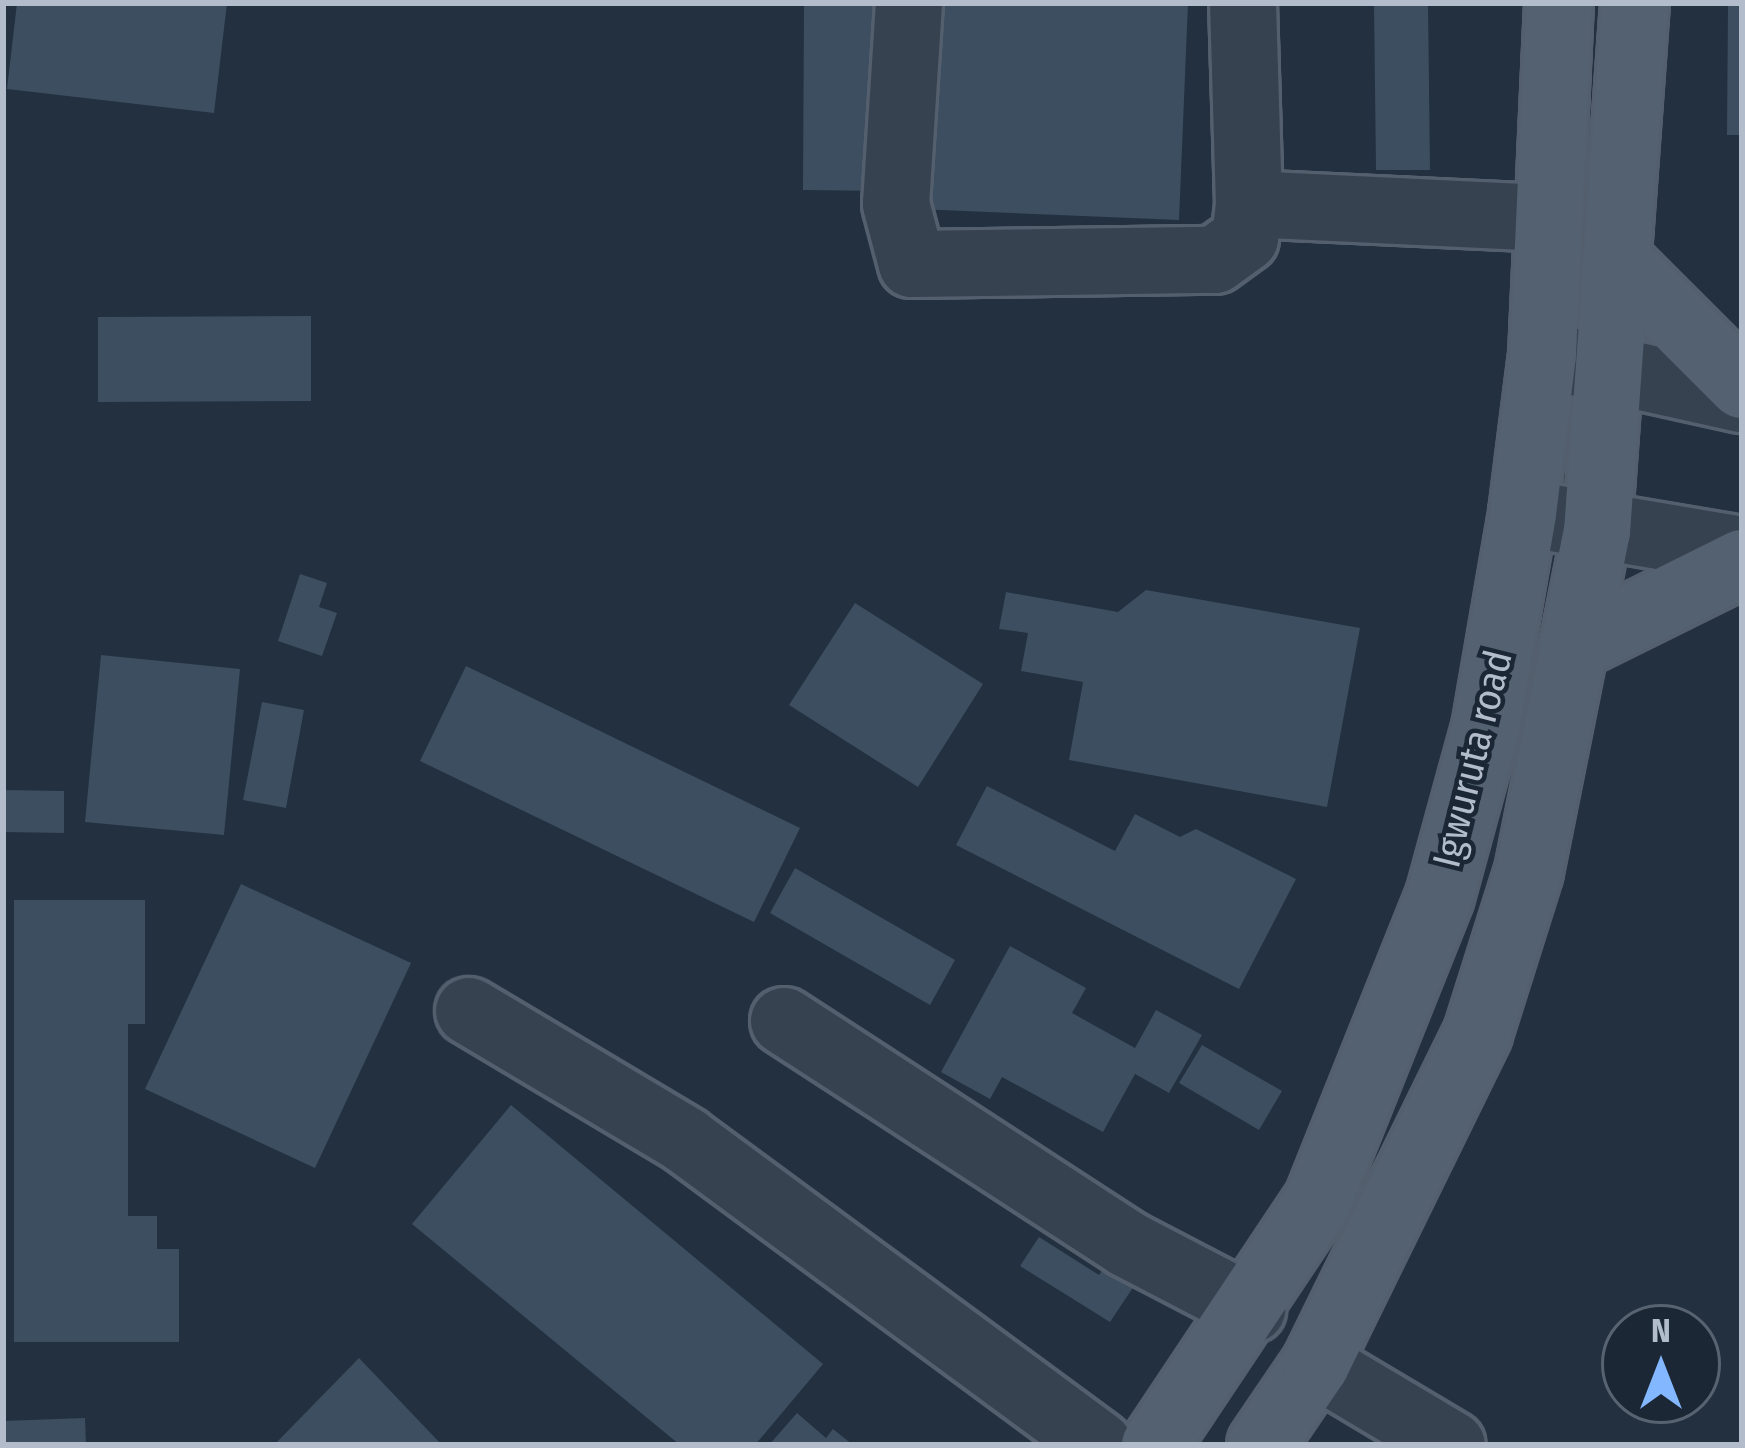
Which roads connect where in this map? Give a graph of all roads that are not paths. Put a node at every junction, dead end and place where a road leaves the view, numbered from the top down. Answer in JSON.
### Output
{"nodes":[{"id":1,"x":909,"y":3,"type":"edge"},
{"id":2,"x":1243,"y":3,"type":"edge"},
{"id":3,"x":1559,"y":3,"type":"edge"},
{"id":4,"x":1635,"y":3,"type":"edge"},
{"id":5,"x":1249,"y":205,"type":"junction"},
{"id":6,"x":1546,"y":218,"type":"junction"},
{"id":7,"x":1619,"y":262,"type":"junction"},
{"id":8,"x":1543,"y":355,"type":"junction"},
{"id":9,"x":1612,"y":368,"type":"junction"},
{"id":10,"x":1742,"y":385,"type":"edge"},
{"id":11,"x":1742,"y":399,"type":"edge"},
{"id":12,"x":1522,"y":513,"type":"junction"},
{"id":13,"x":1598,"y":532,"type":"junction"},
{"id":14,"x":1742,"y":550,"type":"edge"},
{"id":15,"x":1742,"y":563,"type":"edge"},
{"id":16,"x":1582,"y":642,"type":"junction"},
{"id":17,"x":469,"y":1011,"type":"dead end"},
{"id":18,"x":784,"y":1021,"type":"dead end"},
{"id":19,"x":1252,"y":1309,"type":"junction"},
{"id":20,"x":1316,"y":1364,"type":"junction"},
{"id":21,"x":1099,"y":1445,"type":"edge"},
{"id":22,"x":1156,"y":1445,"type":"edge"},
{"id":23,"x":1261,"y":1445,"type":"edge"},
{"id":24,"x":1452,"y":1445,"type":"edge"}],
"edges":[{"from":1,"to":5,"type":"street"},
{"from":2,"to":5,"type":"street"},
{"from":3,"to":6,"type":"main road","name":"Igwuruta road"},
{"from":4,"to":7,"type":"main road","name":"Igwuruta road"},
{"from":5,"to":6,"type":"street"},
{"from":6,"to":8,"type":"main road","name":"Igwuruta road"},
{"from":7,"to":9,"type":"main road","name":"Igwuruta road"},
{"from":7,"to":10,"type":"main road"},
{"from":8,"to":9,"type":"street"},
{"from":8,"to":12,"type":"main road","name":"Igwuruta road"},
{"from":9,"to":11,"type":"street"},
{"from":9,"to":13,"type":"main road","name":"Igwuruta road"},
{"from":12,"to":13,"type":"street"},
{"from":12,"to":19,"type":"main road","name":"Igwuruta road"},
{"from":13,"to":14,"type":"street"},
{"from":13,"to":16,"type":"main road","name":"Igwuruta road"},
{"from":15,"to":16,"type":"main road"},
{"from":16,"to":20,"type":"main road","name":"Igwuruta road"},
{"from":17,"to":21,"type":"street"},
{"from":18,"to":19,"type":"street"},
{"from":19,"to":22,"type":"main road","name":"Igwuruta road"},
{"from":20,"to":23,"type":"main road","name":"Igwuruta road"},
{"from":20,"to":24,"type":"street"}]}
